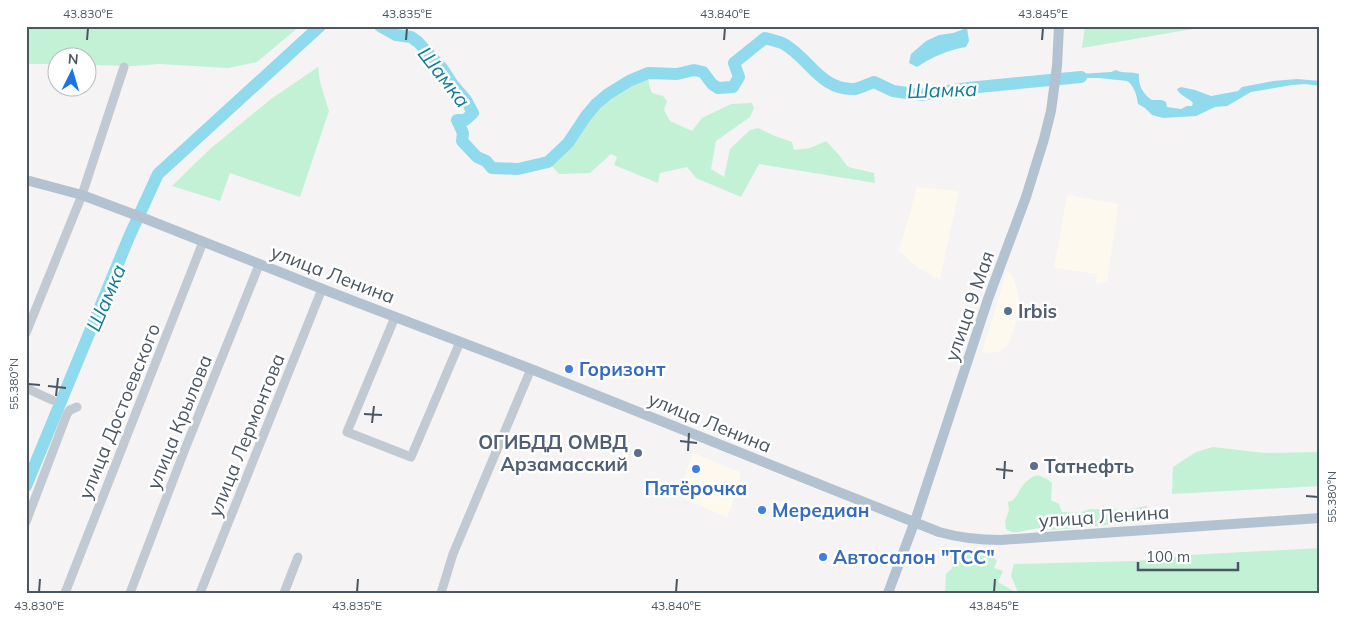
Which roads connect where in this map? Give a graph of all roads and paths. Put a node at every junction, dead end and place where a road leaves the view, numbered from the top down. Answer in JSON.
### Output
{"nodes":[{"id":1,"x":1059,"y":26,"type":"edge"},
{"id":2,"x":124,"y":67,"type":"dead end"},
{"id":3,"x":26,"y":180,"type":"edge"},
{"id":4,"x":82,"y":196,"type":"junction"},
{"id":5,"x":203,"y":242,"type":"junction"},
{"id":6,"x":260,"y":265,"type":"junction"},
{"id":7,"x":322,"y":289,"type":"junction"},
{"id":8,"x":395,"y":317,"type":"junction"},
{"id":9,"x":26,"y":333,"type":"edge"},
{"id":10,"x":460,"y":342,"type":"junction"},
{"id":11,"x":531,"y":370,"type":"junction"},
{"id":12,"x":26,"y":388,"type":"edge"},
{"id":13,"x":52,"y":400,"type":"dead end"},
{"id":14,"x":72,"y":408,"type":"dead end"},
{"id":15,"x":1320,"y":518,"type":"edge"},
{"id":16,"x":914,"y":521,"type":"junction"},
{"id":17,"x":26,"y":522,"type":"edge"},
{"id":18,"x":298,"y":557,"type":"dead end"},
{"id":19,"x":65,"y":593,"type":"edge"},
{"id":20,"x":130,"y":593,"type":"edge"},
{"id":21,"x":200,"y":593,"type":"edge"},
{"id":22,"x":284,"y":593,"type":"edge"},
{"id":23,"x":441,"y":593,"type":"edge"},
{"id":24,"x":888,"y":593,"type":"edge"}],
"edges":[{"from":1,"to":16,"type":"main road","name":"улица 9 Мая"},
{"from":2,"to":4,"type":"street"},
{"from":3,"to":4,"type":"main road","name":"улица Ленина"},
{"from":4,"to":5,"type":"main road","name":"улица Ленина"},
{"from":4,"to":9,"type":"street"},
{"from":5,"to":6,"type":"main road","name":"улица Ленина"},
{"from":5,"to":19,"type":"street","name":"улица Достоевского"},
{"from":6,"to":7,"type":"main road","name":"улица Ленина"},
{"from":6,"to":20,"type":"street","name":"улица Крылова"},
{"from":7,"to":8,"type":"main road","name":"улица Ленина"},
{"from":7,"to":21,"type":"street","name":"улица Лермонтова"},
{"from":8,"to":10,"type":"main road","name":"улица Ленина"},
{"from":8,"to":10,"type":"street"},
{"from":10,"to":11,"type":"main road","name":"улица Ленина"},
{"from":11,"to":16,"type":"main road","name":"улица Ленина"},
{"from":11,"to":23,"type":"street"},
{"from":12,"to":13,"type":"street"},
{"from":14,"to":17,"type":"street"},
{"from":15,"to":16,"type":"main road","name":"улица Ленина"},
{"from":16,"to":24,"type":"main road","name":"улица 9 Мая"},
{"from":18,"to":22,"type":"street"}]}
